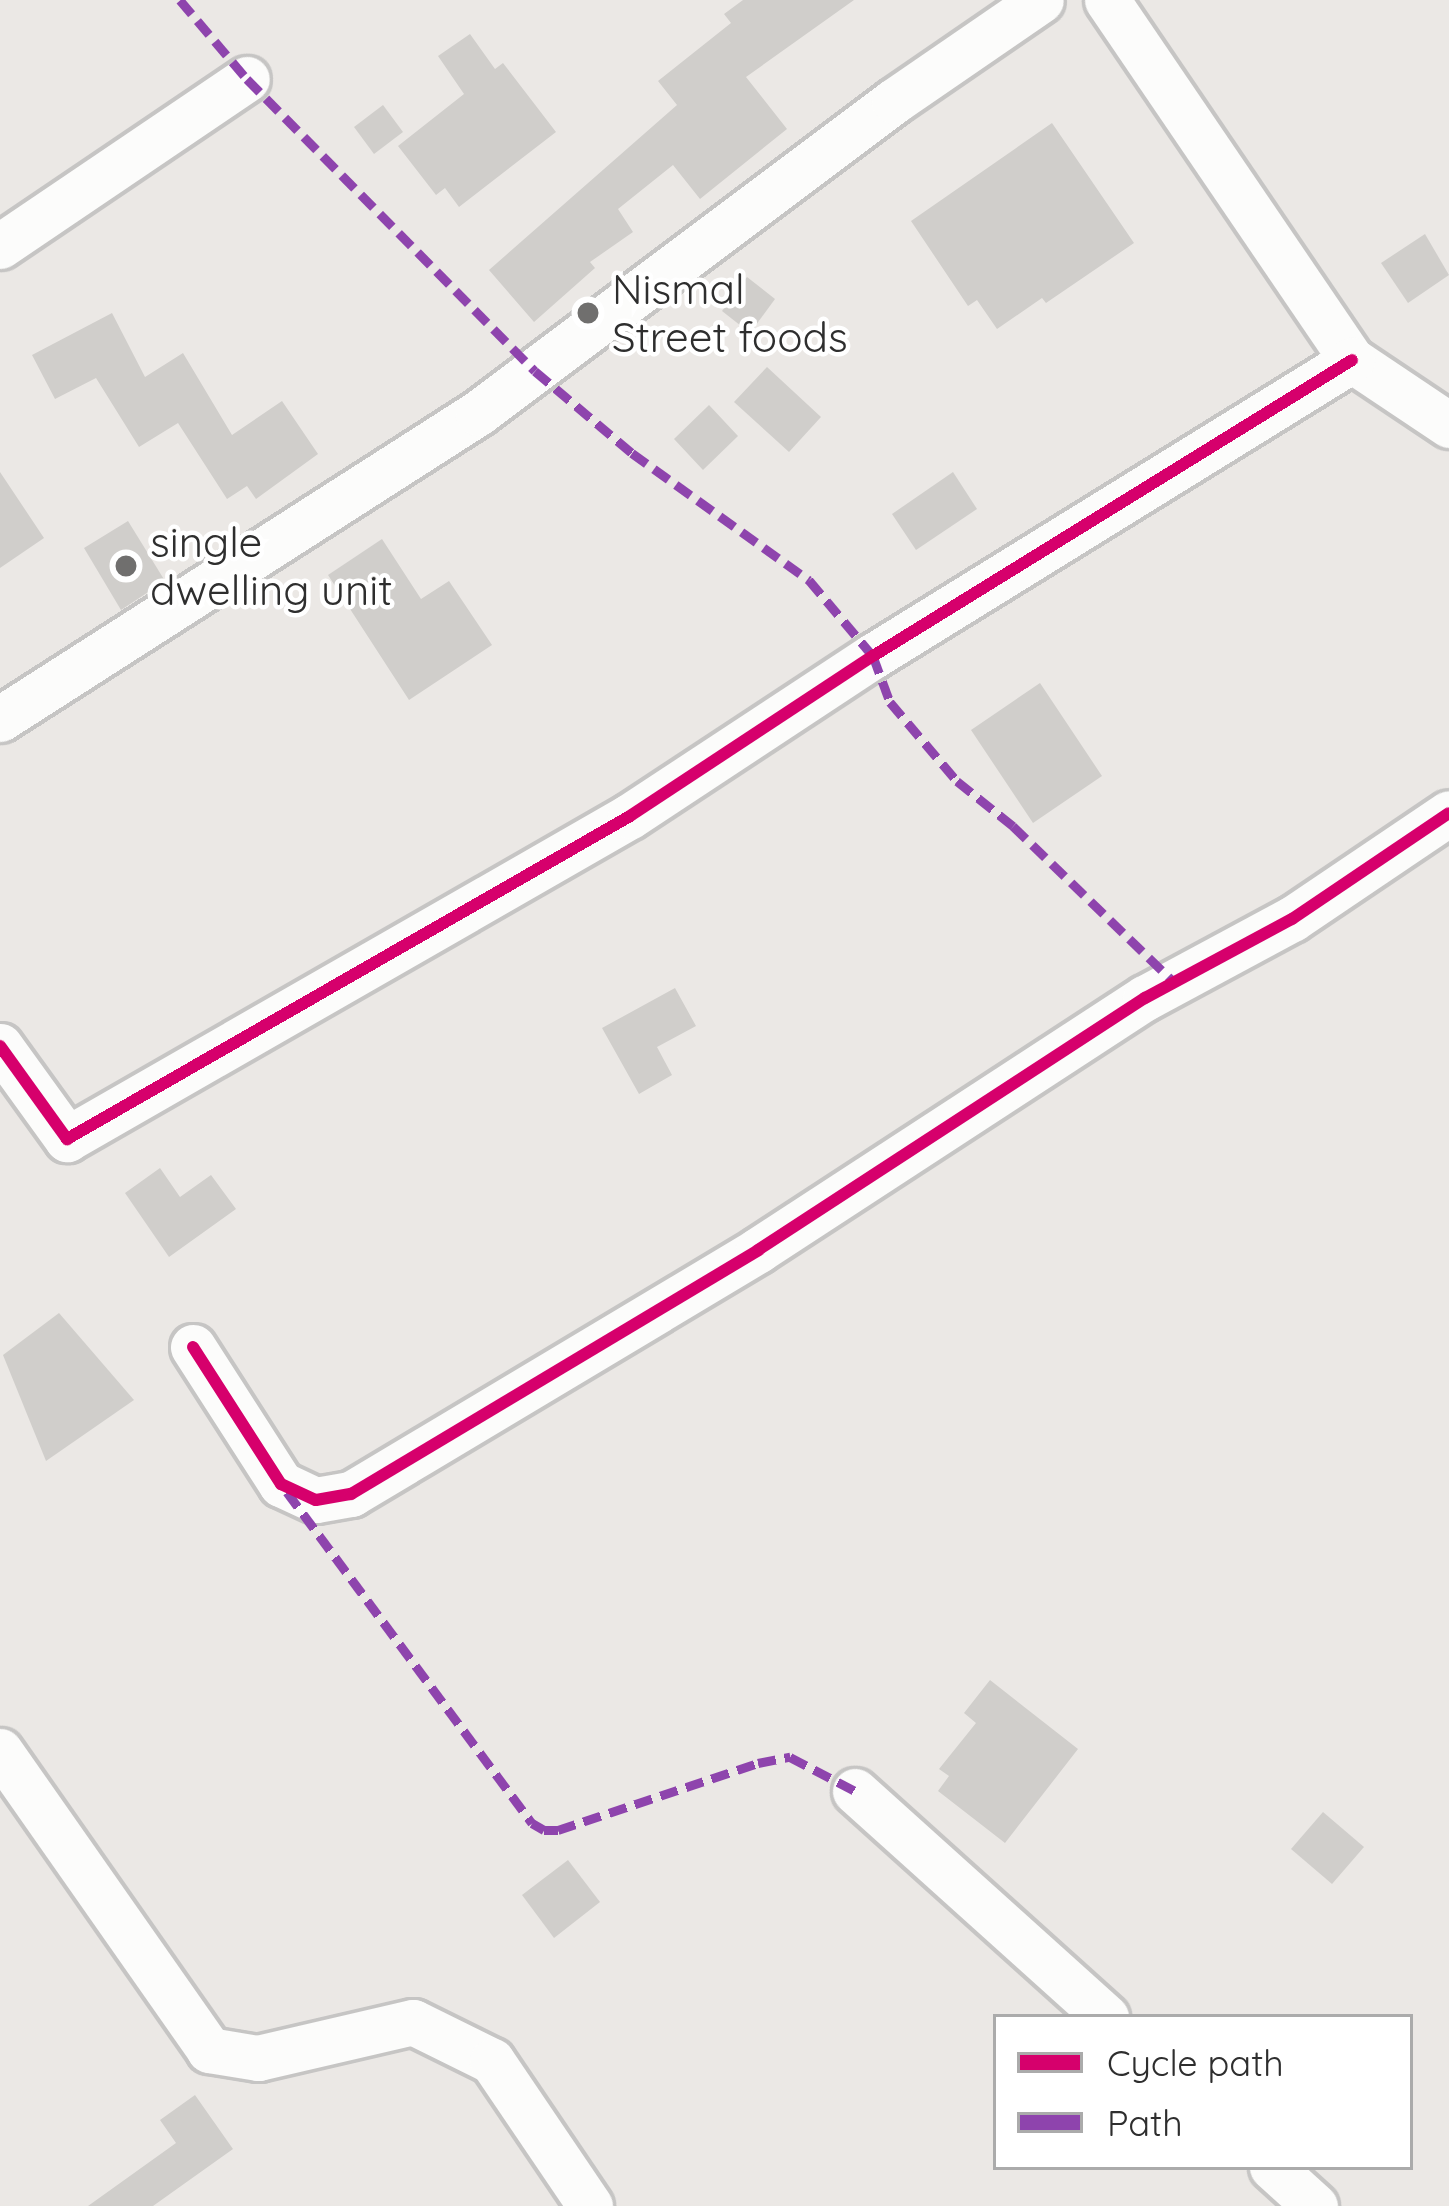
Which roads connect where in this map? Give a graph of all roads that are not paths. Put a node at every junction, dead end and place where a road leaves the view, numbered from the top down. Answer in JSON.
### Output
{"nodes":[{"id":1,"x":1041,"y":0,"type":"edge"},
{"id":2,"x":1107,"y":0,"type":"edge"},
{"id":3,"x":247,"y":79,"type":"dead end"},
{"id":4,"x":0,"y":246,"type":"edge"},
{"id":5,"x":1352,"y":360,"type":"junction"},
{"id":6,"x":1449,"y":425,"type":"edge"},
{"id":7,"x":0,"y":719,"type":"edge"},
{"id":8,"x":1449,"y":813,"type":"edge"},
{"id":9,"x":0,"y":1046,"type":"edge"},
{"id":10,"x":193,"y":1347,"type":"dead end"},
{"id":11,"x":0,"y":1751,"type":"edge"},
{"id":12,"x":855,"y":1791,"type":"dead end"},
{"id":13,"x":1103,"y":2014,"type":"edge"},
{"id":14,"x":1275,"y":2170,"type":"edge"},
{"id":15,"x":590,"y":2206,"type":"edge"},
{"id":16,"x":1315,"y":2206,"type":"edge"}],
"edges":[{"from":1,"to":7,"type":"street"},
{"from":2,"to":5,"type":"street"},
{"from":3,"to":4,"type":"street"},
{"from":5,"to":6,"type":"street"},
{"from":5,"to":9,"type":"street"},
{"from":8,"to":10,"type":"street"},
{"from":11,"to":15,"type":"street"},
{"from":12,"to":13,"type":"street"},
{"from":14,"to":16,"type":"street"}]}
